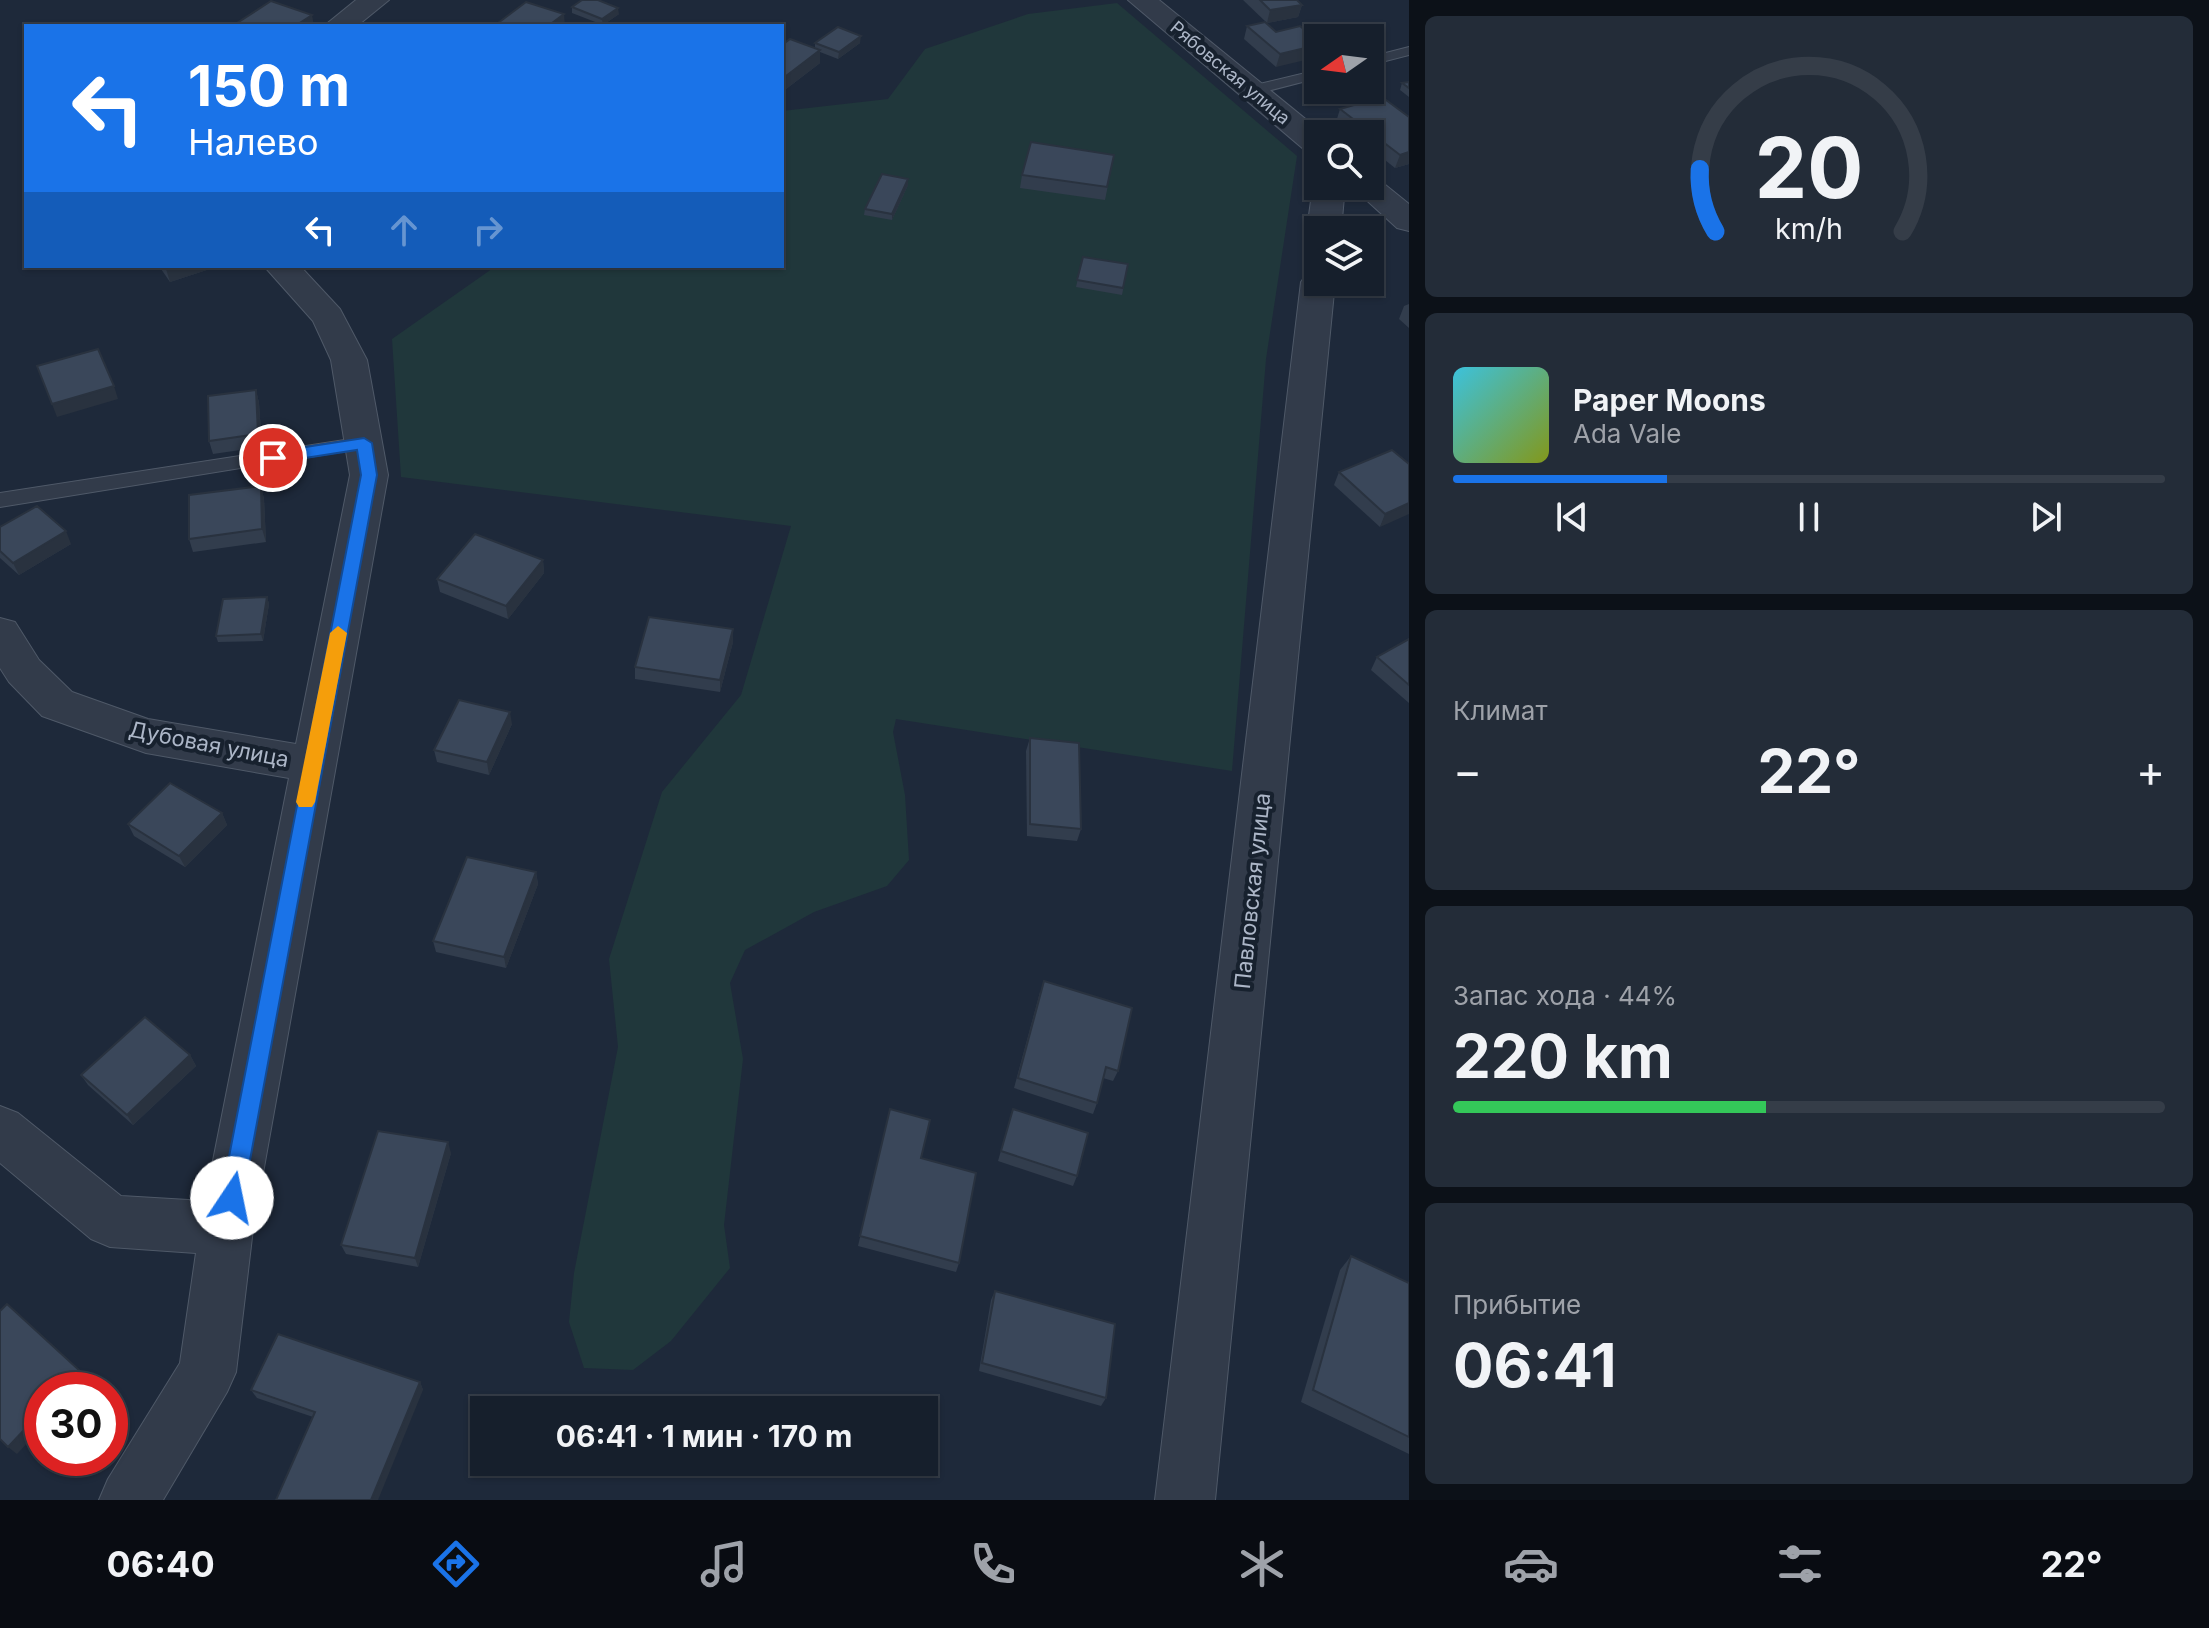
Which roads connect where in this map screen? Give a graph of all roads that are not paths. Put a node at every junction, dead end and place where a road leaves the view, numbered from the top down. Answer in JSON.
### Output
{"nodes":[{"id":1,"x":375,"y":0,"type":"edge"},
{"id":2,"x":1142,"y":0,"type":"edge"},
{"id":3,"x":341,"y":24,"type":"edge"},
{"id":4,"x":1409,"y":51,"type":"edge"},
{"id":5,"x":1384,"y":57,"type":"edge"},
{"id":6,"x":1304,"y":77,"type":"edge"},
{"id":7,"x":1252,"y":90,"type":"junction"},
{"id":8,"x":1304,"y":133,"type":"edge"},
{"id":9,"x":1384,"y":200,"type":"edge"},
{"id":10,"x":1409,"y":221,"type":"edge"},
{"id":11,"x":283,"y":268,"type":"edge"},
{"id":12,"x":1316,"y":296,"type":"edge"},
{"id":13,"x":364,"y":443,"type":"junction"},
{"id":14,"x":0,"y":500,"type":"edge"},
{"id":15,"x":0,"y":633,"type":"edge"},
{"id":16,"x":312,"y":764,"type":"junction"},
{"id":17,"x":0,"y":1130,"type":"edge"},
{"id":18,"x":226,"y":1229,"type":"junction"},
{"id":19,"x":129,"y":1500,"type":"edge"},
{"id":20,"x":1185,"y":1500,"type":"edge"}],
"edges":[{"from":1,"to":3,"type":"street"},
{"from":2,"to":7,"type":"street","name":"Рябовская улица"},
{"from":4,"to":5,"type":"lane"},
{"from":6,"to":7,"type":"lane"},
{"from":7,"to":8,"type":"street","name":"Рябовская улица"},
{"from":9,"to":10,"type":"street"},
{"from":11,"to":13,"type":"street"},
{"from":12,"to":20,"type":"street","name":"Павловская улица"},
{"from":13,"to":14,"type":"lane"},
{"from":13,"to":16,"type":"street"},
{"from":15,"to":16,"type":"street","name":"Дубовая улица"},
{"from":16,"to":18,"type":"street"},
{"from":17,"to":18,"type":"street"},
{"from":18,"to":19,"type":"street"}]}
